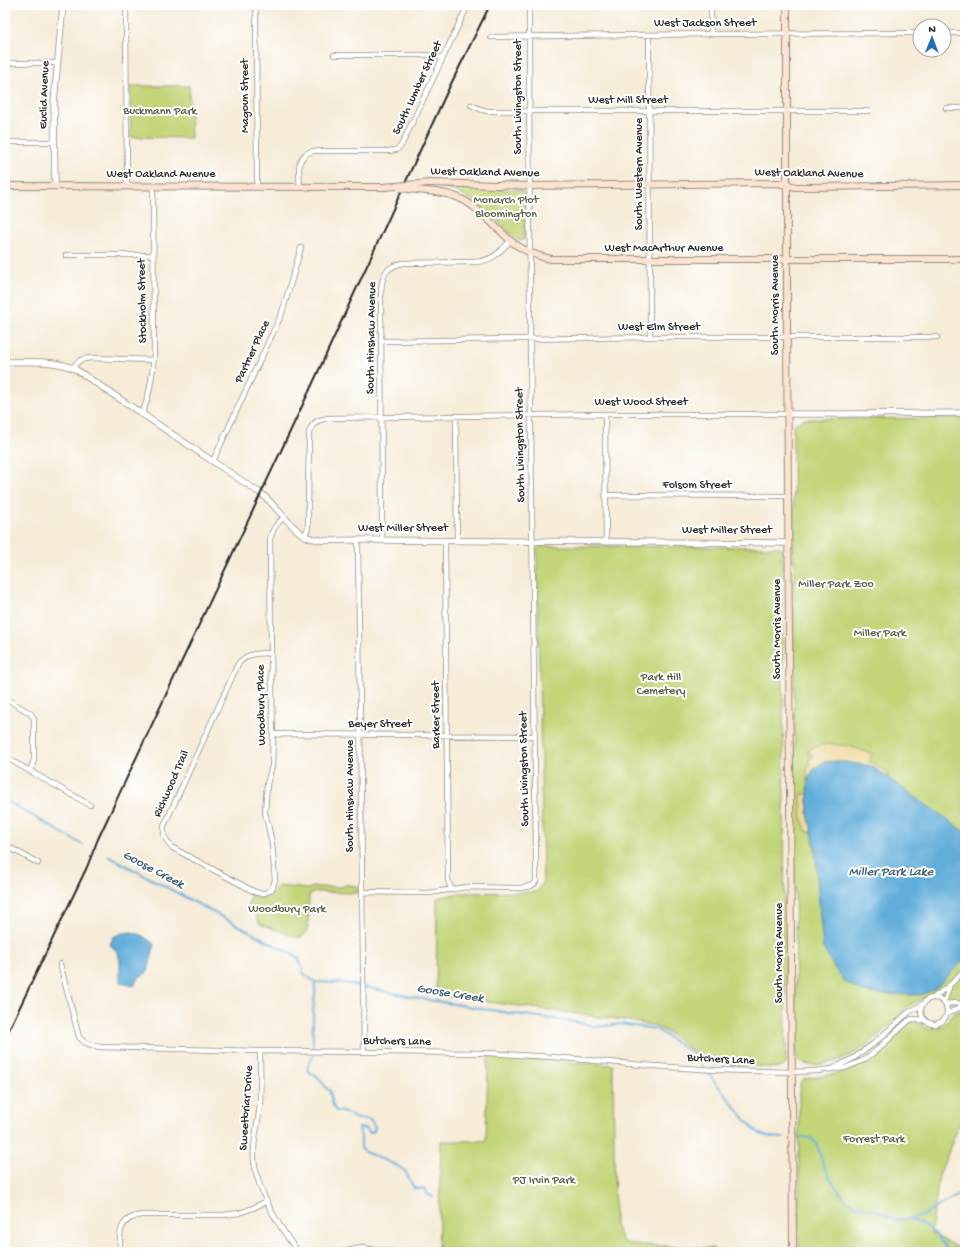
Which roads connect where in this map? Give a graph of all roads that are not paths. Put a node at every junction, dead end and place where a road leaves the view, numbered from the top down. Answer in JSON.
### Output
{"nodes":[{"id":1,"x":63,"y":5,"type":"edge"},
{"id":2,"x":126,"y":5,"type":"edge"},
{"id":3,"x":256,"y":5,"type":"edge"},
{"id":4,"x":468,"y":5,"type":"edge"},
{"id":5,"x":529,"y":5,"type":"edge"},
{"id":6,"x":710,"y":5,"type":"edge"},
{"id":7,"x":787,"y":5,"type":"edge"},
{"id":8,"x":912,"y":33,"type":"edge"},
{"id":9,"x":952,"y":33,"type":"edge"},
{"id":10,"x":965,"y":33,"type":"edge"},
{"id":11,"x":711,"y":34,"type":"junction"},
{"id":12,"x":787,"y":34,"type":"junction"},
{"id":13,"x":649,"y":35,"type":"junction"},
{"id":14,"x":529,"y":36,"type":"junction"},
{"id":15,"x":491,"y":37,"type":"dead end"},
{"id":16,"x":334,"y":55,"type":"dead end"},
{"id":17,"x":443,"y":58,"type":"junction"},
{"id":18,"x":5,"y":63,"type":"edge"},
{"id":19,"x":57,"y":63,"type":"junction"},
{"id":20,"x":471,"y":105,"type":"dead end"},
{"id":21,"x":946,"y":108,"type":"dead end"},
{"id":22,"x":965,"y":108,"type":"edge"},
{"id":23,"x":530,"y":111,"type":"junction"},
{"id":24,"x":650,"y":111,"type":"junction"},
{"id":25,"x":787,"y":111,"type":"junction"},
{"id":26,"x":868,"y":111,"type":"dead end"},
{"id":27,"x":5,"y":142,"type":"edge"},
{"id":28,"x":55,"y":142,"type":"junction"},
{"id":29,"x":650,"y":184,"type":"junction"},
{"id":30,"x":787,"y":185,"type":"junction"},
{"id":31,"x":965,"y":185,"type":"edge"},
{"id":32,"x":5,"y":186,"type":"edge"},
{"id":33,"x":55,"y":186,"type":"junction"},
{"id":34,"x":127,"y":186,"type":"junction"},
{"id":35,"x":153,"y":186,"type":"junction"},
{"id":36,"x":529,"y":186,"type":"junction"},
{"id":37,"x":257,"y":187,"type":"junction"},
{"id":38,"x":300,"y":187,"type":"junction"},
{"id":39,"x":384,"y":187,"type":"junction"},
{"id":40,"x":510,"y":241,"type":"junction"},
{"id":41,"x":301,"y":248,"type":"dead end"},
{"id":42,"x":529,"y":253,"type":"junction"},
{"id":43,"x":153,"y":255,"type":"junction"},
{"id":44,"x":66,"y":256,"type":"dead end"},
{"id":45,"x":965,"y":259,"type":"edge"},
{"id":46,"x":650,"y":260,"type":"junction"},
{"id":47,"x":787,"y":260,"type":"junction"},
{"id":48,"x":787,"y":337,"type":"junction"},
{"id":49,"x":937,"y":337,"type":"dead end"},
{"id":50,"x":650,"y":338,"type":"junction"},
{"id":51,"x":530,"y":339,"type":"junction"},
{"id":52,"x":382,"y":341,"type":"junction"},
{"id":53,"x":154,"y":360,"type":"junction"},
{"id":54,"x":5,"y":362,"type":"edge"},
{"id":55,"x":72,"y":368,"type":"junction"},
{"id":56,"x":965,"y":413,"type":"edge"},
{"id":57,"x":605,"y":414,"type":"junction"},
{"id":58,"x":788,"y":414,"type":"junction"},
{"id":59,"x":142,"y":415,"type":"junction"},
{"id":60,"x":531,"y":415,"type":"junction"},
{"id":61,"x":456,"y":416,"type":"junction"},
{"id":62,"x":381,"y":417,"type":"junction"},
{"id":63,"x":213,"y":461,"type":"junction"},
{"id":64,"x":606,"y":495,"type":"junction"},
{"id":65,"x":788,"y":496,"type":"junction"},
{"id":66,"x":285,"y":517,"type":"junction"},
{"id":67,"x":305,"y":535,"type":"junction"},
{"id":68,"x":358,"y":540,"type":"junction"},
{"id":69,"x":382,"y":540,"type":"junction"},
{"id":70,"x":445,"y":540,"type":"junction"},
{"id":71,"x":457,"y":540,"type":"junction"},
{"id":72,"x":532,"y":541,"type":"junction"},
{"id":73,"x":606,"y":542,"type":"junction"},
{"id":74,"x":788,"y":542,"type":"junction"},
{"id":75,"x":271,"y":653,"type":"junction"},
{"id":76,"x":5,"y":698,"type":"edge"},
{"id":77,"x":274,"y":734,"type":"junction"},
{"id":78,"x":361,"y":735,"type":"junction"},
{"id":79,"x":447,"y":736,"type":"junction"},
{"id":80,"x":535,"y":736,"type":"junction"},
{"id":81,"x":5,"y":757,"type":"edge"},
{"id":82,"x":30,"y":771,"type":"junction"},
{"id":83,"x":90,"y":805,"type":"dead end"},
{"id":84,"x":5,"y":844,"type":"edge"},
{"id":85,"x":38,"y":863,"type":"dead end"},
{"id":86,"x":451,"y":889,"type":"junction"},
{"id":87,"x":267,"y":892,"type":"joint"},
{"id":88,"x":362,"y":892,"type":"junction"},
{"id":89,"x":60,"y":964,"type":"dead end"},
{"id":90,"x":965,"y":969,"type":"edge"},
{"id":91,"x":951,"y":984,"type":"junction"},
{"id":92,"x":932,"y":998,"type":"junction"},
{"id":93,"x":945,"y":1003,"type":"junction"},
{"id":94,"x":923,"y":1004,"type":"junction"},
{"id":95,"x":965,"y":1005,"type":"edge"},
{"id":96,"x":947,"y":1014,"type":"junction"},
{"id":97,"x":925,"y":1020,"type":"junction"},
{"id":98,"x":260,"y":1051,"type":"junction"},
{"id":99,"x":364,"y":1052,"type":"junction"},
{"id":100,"x":832,"y":1069,"type":"junction"},
{"id":101,"x":792,"y":1072,"type":"junction"},
{"id":102,"x":267,"y":1201,"type":"junction"},
{"id":103,"x":120,"y":1252,"type":"edge"},
{"id":104,"x":298,"y":1252,"type":"edge"},
{"id":105,"x":340,"y":1252,"type":"edge"},
{"id":106,"x":395,"y":1252,"type":"edge"},
{"id":107,"x":793,"y":1252,"type":"edge"}],
"edges":[{"from":1,"to":19,"type":"street","name":"Euclid Avenue"},
{"from":2,"to":34,"type":"street"},
{"from":3,"to":37,"type":"street","name":"Magoun Street"},
{"from":4,"to":17,"type":"street","name":"South Lumber Street"},
{"from":5,"to":14,"type":"street","name":"South Livingston Street"},
{"from":6,"to":11,"type":"street"},
{"from":7,"to":12,"type":"main road","name":"South Morris Avenue"},
{"from":8,"to":12,"type":"street","name":"West Jackson Street"},
{"from":9,"to":10,"type":"street"},
{"from":11,"to":12,"type":"street","name":"West Jackson Street"},
{"from":11,"to":13,"type":"street","name":"West Jackson Street"},
{"from":12,"to":25,"type":"main road","name":"South Morris Avenue"},
{"from":13,"to":14,"type":"street","name":"West Jackson Street"},
{"from":13,"to":24,"type":"street","name":"South Western Avenue"},
{"from":14,"to":15,"type":"street","name":"West Jackson Street"},
{"from":14,"to":23,"type":"street","name":"South Livingston Street"},
{"from":16,"to":17,"type":"street"},
{"from":17,"to":38,"type":"street","name":"South Lumber Street"},
{"from":18,"to":19,"type":"street"},
{"from":19,"to":28,"type":"street","name":"Euclid Avenue"},
{"from":20,"to":23,"type":"street","name":"West Mill Street"},
{"from":21,"to":22,"type":"street"},
{"from":23,"to":24,"type":"street","name":"West Mill Street"},
{"from":23,"to":36,"type":"street","name":"South Livingston Street"},
{"from":24,"to":25,"type":"street","name":"West Mill Street"},
{"from":24,"to":29,"type":"street","name":"South Western Avenue"},
{"from":25,"to":26,"type":"street","name":"West Mill Street"},
{"from":25,"to":30,"type":"main road","name":"South Morris Avenue"},
{"from":27,"to":28,"type":"street"},
{"from":28,"to":33,"type":"street","name":"Euclid Avenue"},
{"from":29,"to":30,"type":"main road","name":"West Oakland Avenue"},
{"from":29,"to":36,"type":"main road","name":"West Oakland Avenue"},
{"from":29,"to":46,"type":"street","name":"South Western Avenue"},
{"from":30,"to":31,"type":"main road","name":"West Oakland Avenue"},
{"from":30,"to":47,"type":"main road","name":"South Morris Avenue"},
{"from":32,"to":33,"type":"main road","name":"West Oakland Avenue"},
{"from":33,"to":34,"type":"main road","name":"West Oakland Avenue"},
{"from":34,"to":35,"type":"main road","name":"West Oakland Avenue"},
{"from":35,"to":37,"type":"main road","name":"West Oakland Avenue"},
{"from":35,"to":43,"type":"street","name":"Stockholm Street"},
{"from":36,"to":39,"type":"main road","name":"West Oakland Avenue","bridge":true},
{"from":36,"to":42,"type":"street","name":"South Livingston Street"},
{"from":37,"to":38,"type":"main road","name":"West Oakland Avenue"},
{"from":38,"to":39,"type":"main road","name":"West Oakland Avenue"},
{"from":39,"to":40,"type":"main road","name":"West MacArthur Avenue","bridge":true},
{"from":40,"to":42,"type":"main road","name":"West MacArthur Avenue"},
{"from":40,"to":52,"type":"street","name":"South Hinshaw Avenue"},
{"from":41,"to":63,"type":"street","name":"Partner Place"},
{"from":42,"to":46,"type":"main road","name":"West MacArthur Avenue"},
{"from":42,"to":51,"type":"street","name":"South Livingston Street"},
{"from":43,"to":44,"type":"street"},
{"from":43,"to":53,"type":"street","name":"Stockholm Street"},
{"from":45,"to":47,"type":"main road","name":"West MacArthur Avenue"},
{"from":46,"to":47,"type":"main road","name":"West MacArthur Avenue"},
{"from":46,"to":50,"type":"street","name":"South Western Avenue"},
{"from":47,"to":48,"type":"main road","name":"South Morris Avenue"},
{"from":48,"to":49,"type":"street","name":"West Elm Street"},
{"from":48,"to":50,"type":"street","name":"West Elm Street"},
{"from":48,"to":58,"type":"main road","name":"South Morris Avenue"},
{"from":50,"to":51,"type":"street","name":"West Elm Street"},
{"from":51,"to":52,"type":"street","name":"West Elm Street"},
{"from":51,"to":60,"type":"street","name":"South Livingston Street"},
{"from":52,"to":62,"type":"street","name":"South Hinshaw Avenue"},
{"from":53,"to":55,"type":"street"},
{"from":53,"to":59,"type":"street","name":"Stockholm Street"},
{"from":54,"to":55,"type":"street","name":"West Miller Street"},
{"from":55,"to":59,"type":"street","name":"West Miller Street"},
{"from":56,"to":58,"type":"street","name":"West Wood Street"},
{"from":57,"to":58,"type":"street","name":"West Wood Street"},
{"from":57,"to":60,"type":"street","name":"West Wood Street"},
{"from":57,"to":64,"type":"street"},
{"from":58,"to":65,"type":"main road","name":"South Morris Avenue"},
{"from":59,"to":63,"type":"street","name":"West Miller Street"},
{"from":60,"to":61,"type":"street","name":"West Wood Street"},
{"from":60,"to":72,"type":"street","name":"South Livingston Street"},
{"from":61,"to":62,"type":"street","name":"West Wood Street"},
{"from":61,"to":71,"type":"street"},
{"from":62,"to":67,"type":"street","name":"West Wood Street"},
{"from":62,"to":69,"type":"street","name":"South Hinshaw Avenue"},
{"from":63,"to":66,"type":"street","name":"West Miller Street"},
{"from":64,"to":65,"type":"street","name":"Folsom Street"},
{"from":64,"to":73,"type":"street"},
{"from":65,"to":74,"type":"main road","name":"South Morris Avenue"},
{"from":66,"to":67,"type":"street","name":"West Miller Street"},
{"from":66,"to":75,"type":"street","name":"Woodbury Place"},
{"from":67,"to":68,"type":"street","name":"West Miller Street"},
{"from":68,"to":69,"type":"street","name":"West Miller Street"},
{"from":68,"to":78,"type":"street","name":"South Hinshaw Avenue"},
{"from":69,"to":70,"type":"street","name":"West Miller Street"},
{"from":70,"to":71,"type":"street","name":"West Miller Street"},
{"from":70,"to":79,"type":"street","name":"Barker Street"},
{"from":71,"to":72,"type":"street","name":"West Miller Street"},
{"from":72,"to":73,"type":"street","name":"West Miller Street"},
{"from":72,"to":80,"type":"street","name":"South Livingston Street"},
{"from":73,"to":74,"type":"street","name":"West Miller Street"},
{"from":74,"to":101,"type":"main road","name":"South Morris Avenue"},
{"from":75,"to":77,"type":"street","name":"Woodbury Place"},
{"from":75,"to":87,"type":"street","name":"Richwood Trail"},
{"from":76,"to":82,"type":"street"},
{"from":77,"to":78,"type":"street","name":"Beyer Street"},
{"from":77,"to":87,"type":"street","name":"Woodbury Place"},
{"from":78,"to":79,"type":"street","name":"Beyer Street"},
{"from":78,"to":88,"type":"street","name":"South Hinshaw Avenue"},
{"from":79,"to":80,"type":"street","name":"Beyer Street"},
{"from":79,"to":86,"type":"street","name":"Barker Street"},
{"from":80,"to":86,"type":"street","name":"South Livingston Street"},
{"from":81,"to":82,"type":"street"},
{"from":82,"to":83,"type":"street"},
{"from":84,"to":85,"type":"street"},
{"from":86,"to":88,"type":"street"},
{"from":88,"to":99,"type":"street","name":"South Hinshaw Avenue"},
{"from":89,"to":98,"type":"street","name":"Butchers Lane"},
{"from":90,"to":91,"type":"street"},
{"from":91,"to":92,"type":"street"},
{"from":91,"to":93,"type":"street"},
{"from":92,"to":93,"type":"street"},
{"from":92,"to":94,"type":"street"},
{"from":93,"to":95,"type":"street"},
{"from":93,"to":96,"type":"street"},
{"from":94,"to":97,"type":"street"},
{"from":94,"to":100,"type":"street"},
{"from":95,"to":96,"type":"street"},
{"from":96,"to":97,"type":"street"},
{"from":97,"to":100,"type":"street","name":"Butchers Lane"},
{"from":98,"to":99,"type":"street","name":"Butchers Lane"},
{"from":98,"to":102,"type":"street","name":"Sweetbriar Drive"},
{"from":99,"to":101,"type":"street","name":"Butchers Lane"},
{"from":100,"to":101,"type":"street","name":"Butchers Lane"},
{"from":101,"to":107,"type":"main road","name":"South Morris Avenue"},
{"from":102,"to":103,"type":"street"},
{"from":102,"to":104,"type":"street","name":"Sweetbriar Drive"},
{"from":105,"to":106,"type":"street"}]}
